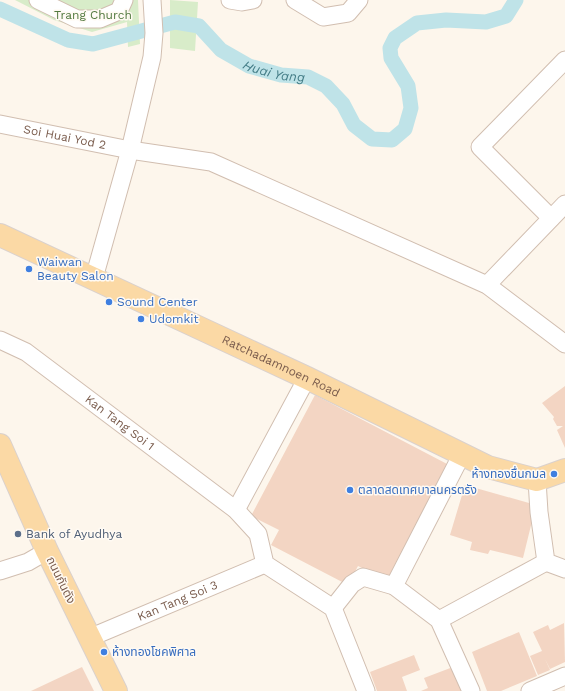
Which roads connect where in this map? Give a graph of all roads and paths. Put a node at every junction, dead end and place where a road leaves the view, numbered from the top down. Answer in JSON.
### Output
{"nodes":[{"id":1,"x":38,"y":0,"type":"edge"},
{"id":2,"x":124,"y":0,"type":"edge"},
{"id":3,"x":230,"y":0,"type":"edge"},
{"id":4,"x":253,"y":0,"type":"edge"},
{"id":5,"x":295,"y":0,"type":"edge"},
{"id":6,"x":359,"y":0,"type":"edge"},
{"id":7,"x":152,"y":5,"type":"edge"},
{"id":8,"x":565,"y":60,"type":"edge"},
{"id":9,"x":0,"y":124,"type":"edge"},
{"id":10,"x":130,"y":150,"type":"junction"},
{"id":11,"x":565,"y":204,"type":"edge"},
{"id":12,"x":551,"y":218,"type":"junction"},
{"id":13,"x":0,"y":235,"type":"edge"},
{"id":14,"x":94,"y":278,"type":"junction"},
{"id":15,"x":486,"y":285,"type":"junction"},
{"id":16,"x":563,"y":337,"type":"edge"},
{"id":17,"x":0,"y":340,"type":"edge"},
{"id":18,"x":307,"y":378,"type":"junction"},
{"id":19,"x":0,"y":445,"type":"edge"},
{"id":20,"x":462,"y":454,"type":"junction"},
{"id":21,"x":565,"y":470,"type":"edge"},
{"id":22,"x":537,"y":480,"type":"junction"},
{"id":23,"x":236,"y":510,"type":"junction"},
{"id":24,"x":47,"y":551,"type":"junction"},
{"id":25,"x":546,"y":562,"type":"junction"},
{"id":26,"x":265,"y":564,"type":"junction"},
{"id":27,"x":565,"y":569,"type":"edge"},
{"id":28,"x":0,"y":571,"type":"edge"},
{"id":29,"x":394,"y":586,"type":"junction"},
{"id":30,"x":333,"y":608,"type":"junction"},
{"id":31,"x":439,"y":620,"type":"junction"},
{"id":32,"x":89,"y":638,"type":"junction"},
{"id":33,"x":565,"y":676,"type":"edge"},
{"id":34,"x":116,"y":691,"type":"edge"},
{"id":35,"x":366,"y":691,"type":"edge"},
{"id":36,"x":471,"y":691,"type":"edge"},
{"id":37,"x":530,"y":691,"type":"edge"}],
"edges":[{"from":1,"to":2,"type":"street"},
{"from":3,"to":4,"type":"street"},
{"from":5,"to":6,"type":"street"},
{"from":7,"to":10,"type":"street"},
{"from":8,"to":12,"type":"street"},
{"from":9,"to":10,"type":"street","name":"Soi Huai Yod 2"},
{"from":10,"to":14,"type":"street"},
{"from":10,"to":15,"type":"street","name":"Soi Huai Yod 2"},
{"from":11,"to":12,"type":"street"},
{"from":12,"to":15,"type":"street"},
{"from":13,"to":14,"type":"main road","name":"Ratchadamnoen Road"},
{"from":14,"to":18,"type":"main road","name":"Ratchadamnoen Road"},
{"from":15,"to":16,"type":"street","name":"Soi Huai Yod 2"},
{"from":17,"to":23,"type":"street","name":"Kan Tang Soi 1"},
{"from":18,"to":20,"type":"main road","name":"Ratchadamnoen Road"},
{"from":18,"to":23,"type":"street"},
{"from":19,"to":24,"type":"main road","name":"ถนนกันตัง"},
{"from":20,"to":22,"type":"main road","name":"Ratchadamnoen Road"},
{"from":20,"to":29,"type":"street"},
{"from":21,"to":22,"type":"main road"},
{"from":22,"to":25,"type":"street"},
{"from":23,"to":26,"type":"street","name":"Kan Tang Soi 1"},
{"from":24,"to":28,"type":"street"},
{"from":24,"to":32,"type":"main road","name":"ถนนกันตัง"},
{"from":25,"to":27,"type":"street"},
{"from":25,"to":31,"type":"street"},
{"from":26,"to":30,"type":"street"},
{"from":26,"to":32,"type":"street","name":"Kan Tang Soi 3"},
{"from":29,"to":30,"type":"street"},
{"from":29,"to":31,"type":"street"},
{"from":30,"to":35,"type":"street"},
{"from":31,"to":36,"type":"street"},
{"from":32,"to":34,"type":"main road","name":"ถนนกันตัง"},
{"from":33,"to":37,"type":"street"}]}
